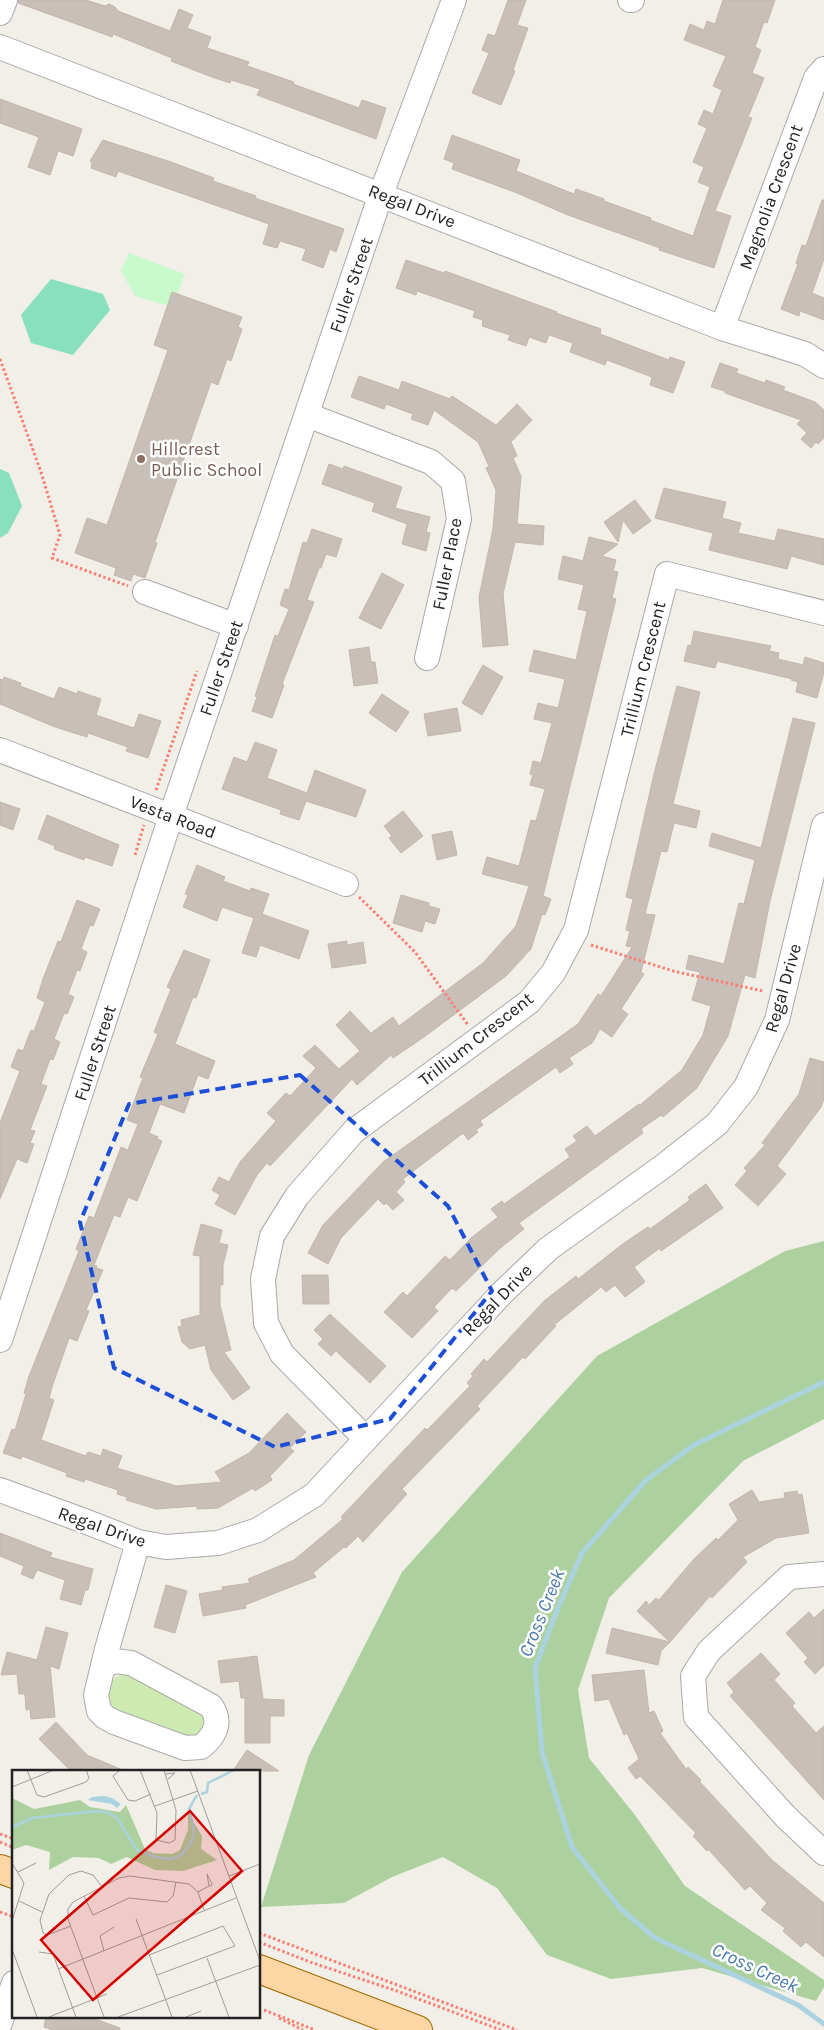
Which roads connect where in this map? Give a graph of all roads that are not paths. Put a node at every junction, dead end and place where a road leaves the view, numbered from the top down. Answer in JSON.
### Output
{"nodes":[{"id":1,"x":5,"y":0,"type":"edge"},
{"id":2,"x":454,"y":0,"type":"edge"},
{"id":3,"x":0,"y":14,"type":"edge"},
{"id":4,"x":0,"y":47,"type":"edge"},
{"id":5,"x":824,"y":69,"type":"edge"},
{"id":6,"x":381,"y":194,"type":"junction"},
{"id":7,"x":722,"y":328,"type":"junction"},
{"id":8,"x":824,"y":366,"type":"edge"},
{"id":9,"x":307,"y":415,"type":"junction"},
{"id":10,"x":145,"y":592,"type":"road end"},
{"id":11,"x":824,"y":613,"type":"edge"},
{"id":12,"x":236,"y":626,"type":"junction"},
{"id":13,"x":427,"y":658,"type":"dead end"},
{"id":14,"x":0,"y":750,"type":"edge"},
{"id":15,"x":171,"y":816,"type":"junction"},
{"id":16,"x":824,"y":828,"type":"edge"},
{"id":17,"x":346,"y":884,"type":"road end"},
{"id":18,"x":0,"y":1340,"type":"edge"},
{"id":19,"x":366,"y":1439,"type":"junction"},
{"id":20,"x":0,"y":1490,"type":"edge"},
{"id":21,"x":138,"y":1542,"type":"junction"},
{"id":22,"x":824,"y":1574,"type":"edge"},
{"id":23,"x":104,"y":1666,"type":"junction"},
{"id":24,"x":824,"y":1853,"type":"edge"},
{"id":25,"x":0,"y":1869,"type":"edge"},
{"id":26,"x":12,"y":1873,"type":"edge"},
{"id":27,"x":260,"y":1969,"type":"edge"},
{"id":28,"x":12,"y":1989,"type":"edge"},
{"id":29,"x":0,"y":2022,"type":"edge"},
{"id":30,"x":418,"y":2030,"type":"edge"}],
"edges":[{"from":1,"to":3,"type":"street"},
{"from":2,"to":6,"type":"street","name":"Fuller Street"},
{"from":4,"to":6,"type":"street","name":"Regal Drive"},
{"from":5,"to":7,"type":"street","name":"Magnolia Crescent"},
{"from":6,"to":7,"type":"street","name":"Regal Drive"},
{"from":6,"to":9,"type":"street","name":"Fuller Street"},
{"from":7,"to":8,"type":"street","name":"Regal Drive"},
{"from":9,"to":12,"type":"street","name":"Fuller Street"},
{"from":9,"to":13,"type":"street","name":"Fuller Place"},
{"from":10,"to":12,"type":"street"},
{"from":11,"to":19,"type":"street","name":"Trillium Crescent"},
{"from":12,"to":15,"type":"street","name":"Fuller Street"},
{"from":14,"to":15,"type":"street","name":"Vesta Road"},
{"from":15,"to":17,"type":"street","name":"Vesta Road"},
{"from":15,"to":18,"type":"street","name":"Fuller Street"},
{"from":16,"to":19,"type":"street","name":"Regal Drive"},
{"from":19,"to":21,"type":"street","name":"Regal Drive"},
{"from":20,"to":21,"type":"street","name":"Regal Drive"},
{"from":21,"to":23,"type":"street"},
{"from":22,"to":24,"type":"street"},
{"from":23,"to":23,"type":"street"},
{"from":25,"to":26,"type":"main road"},
{"from":27,"to":30,"type":"main road"},
{"from":28,"to":29,"type":"street"}]}
